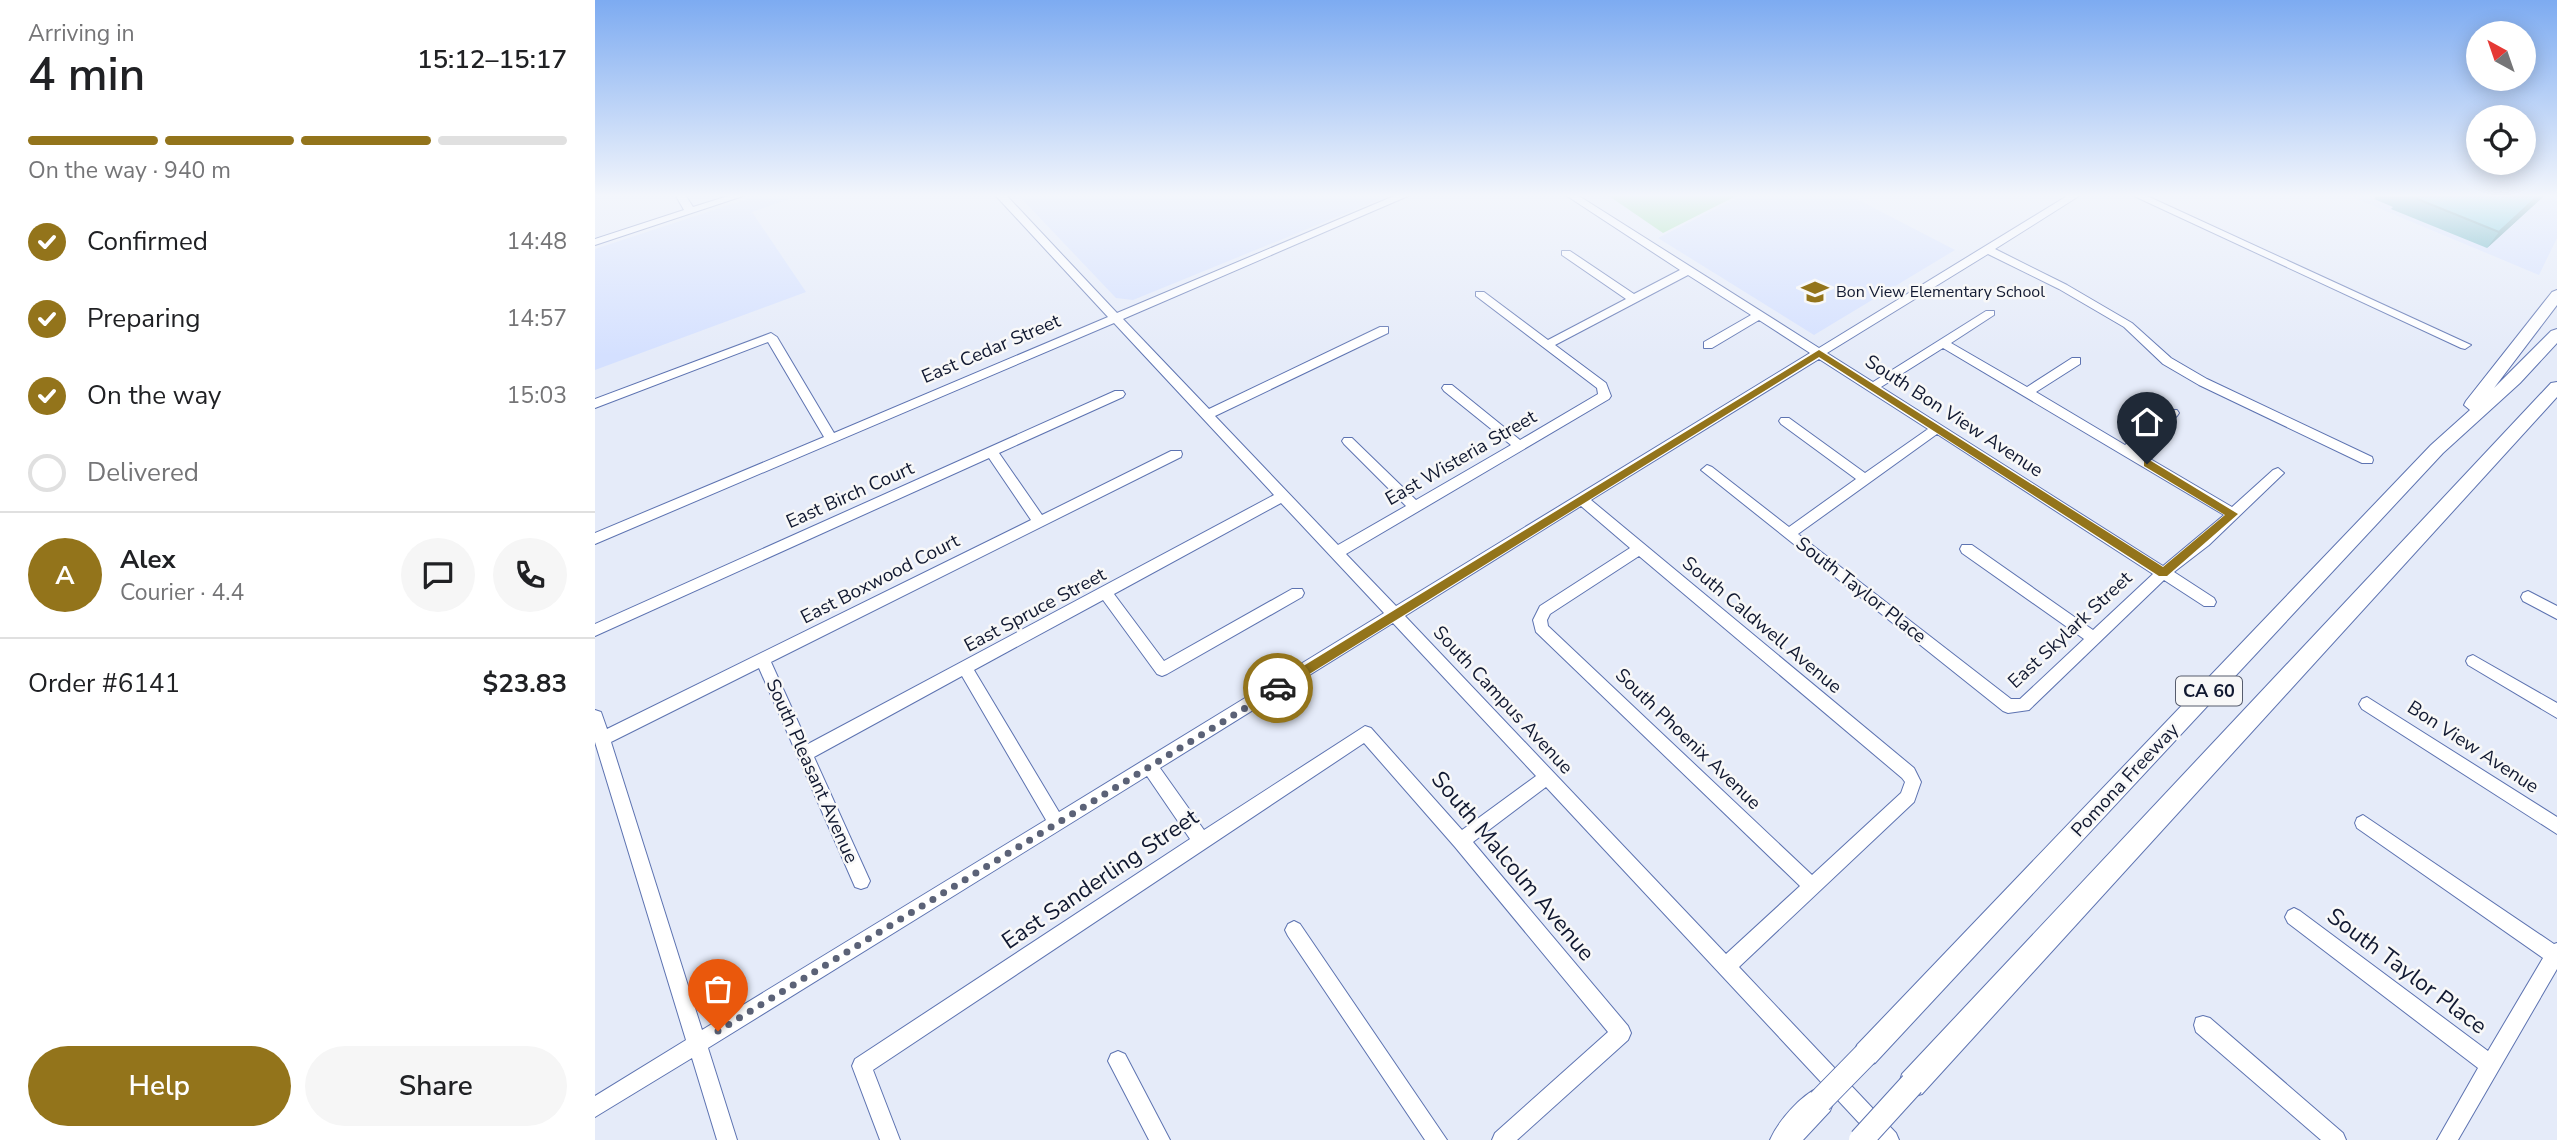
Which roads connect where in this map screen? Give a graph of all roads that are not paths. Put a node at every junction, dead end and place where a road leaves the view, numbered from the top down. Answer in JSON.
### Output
{"nodes":[{"id":1,"x":1050,"y":249,"type":"edge"},
{"id":2,"x":1277,"y":249,"type":"edge"},
{"id":3,"x":1655,"y":249,"type":"edge"},
{"id":4,"x":1987,"y":249,"type":"edge"},
{"id":5,"x":1991,"y":249,"type":"edge"},
{"id":6,"x":2255,"y":249,"type":"edge"},
{"id":7,"x":1566,"y":253,"type":"dead end"},
{"id":8,"x":1688,"y":270,"type":"junction"},
{"id":9,"x":1480,"y":293,"type":"dead end"},
{"id":10,"x":2557,"y":295,"type":"edge"},
{"id":11,"x":1634,"y":299,"type":"junction"},
{"id":12,"x":1990,"y":313,"type":"dead end"},
{"id":13,"x":1759,"y":315,"type":"junction"},
{"id":14,"x":1114,"y":318,"type":"junction"},
{"id":15,"x":1384,"y":330,"type":"dead end"},
{"id":16,"x":2557,"y":334,"type":"edge"},
{"id":17,"x":1942,"y":342,"type":"junction"},
{"id":18,"x":1547,"y":345,"type":"junction"},
{"id":19,"x":1708,"y":345,"type":"dead end"},
{"id":20,"x":2465,"y":345,"type":"dead end"},
{"id":21,"x":1819,"y":353,"type":"junction"},
{"id":22,"x":2075,"y":362,"type":"dead end"},
{"id":23,"x":1873,"y":387,"type":"junction"},
{"id":24,"x":2557,"y":387,"type":"edge"},
{"id":25,"x":1448,"y":388,"type":"dead end"},
{"id":26,"x":2026,"y":393,"type":"junction"},
{"id":27,"x":1119,"y":394,"type":"dead end"},
{"id":28,"x":595,"y":404,"type":"edge"},
{"id":29,"x":2557,"y":404,"type":"edge"},
{"id":30,"x":2535,"y":411,"type":"junction"},
{"id":31,"x":2173,"y":413,"type":"dead end"},
{"id":32,"x":1207,"y":415,"type":"junction"},
{"id":33,"x":1785,"y":421,"type":"dead end"},
{"id":34,"x":1937,"y":428,"type":"junction"},
{"id":35,"x":831,"y":439,"type":"junction"},
{"id":36,"x":1348,"y":441,"type":"dead end"},
{"id":37,"x":1520,"y":446,"type":"junction"},
{"id":38,"x":2437,"y":449,"type":"junction"},
{"id":39,"x":2126,"y":451,"type":"junction"},
{"id":40,"x":992,"y":452,"type":"junction"},
{"id":41,"x":1176,"y":454,"type":"dead end"},
{"id":42,"x":2367,"y":460,"type":"dead end"},
{"id":43,"x":1707,"y":470,"type":"dead end"},
{"id":44,"x":2278,"y":473,"type":"dead end"},
{"id":45,"x":1865,"y":479,"type":"junction"},
{"id":46,"x":1283,"y":496,"type":"junction"},
{"id":47,"x":1582,"y":500,"type":"junction"},
{"id":48,"x":1415,"y":507,"type":"junction"},
{"id":49,"x":2233,"y":514,"type":"junction"},
{"id":50,"x":1038,"y":520,"type":"junction"},
{"id":51,"x":1789,"y":534,"type":"junction"},
{"id":52,"x":595,"y":538,"type":"edge"},
{"id":53,"x":1640,"y":548,"type":"junction"},
{"id":54,"x":1967,"y":549,"type":"dead end"},
{"id":55,"x":1336,"y":553,"type":"junction"},
{"id":56,"x":2163,"y":573,"type":"junction"},
{"id":57,"x":1106,"y":593,"type":"junction"},
{"id":58,"x":1297,"y":593,"type":"dead end"},
{"id":59,"x":2528,"y":597,"type":"dead end"},
{"id":60,"x":2209,"y":602,"type":"dead end"},
{"id":61,"x":2557,"y":613,"type":"edge"},
{"id":62,"x":1395,"y":616,"type":"junction"},
{"id":63,"x":595,"y":630,"type":"edge"},
{"id":64,"x":2093,"y":638,"type":"junction"},
{"id":65,"x":763,"y":660,"type":"junction"},
{"id":66,"x":2473,"y":661,"type":"dead end"},
{"id":67,"x":966,"y":669,"type":"junction"},
{"id":68,"x":2367,"y":705,"type":"dead end"},
{"id":69,"x":2016,"y":707,"type":"joint"},
{"id":70,"x":2557,"y":711,"type":"edge"},
{"id":71,"x":595,"y":717,"type":"edge"},
{"id":72,"x":1365,"y":733,"type":"joint"},
{"id":73,"x":602,"y":739,"type":"junction"},
{"id":74,"x":805,"y":754,"type":"junction"},
{"id":75,"x":1150,"y":766,"type":"junction"},
{"id":76,"x":1547,"y":777,"type":"junction"},
{"id":77,"x":1057,"y":823,"type":"junction"},
{"id":78,"x":2363,"y":823,"type":"dead end"},
{"id":79,"x":2557,"y":826,"type":"edge"},
{"id":80,"x":1201,"y":841,"type":"junction"},
{"id":81,"x":1461,"y":841,"type":"junction"},
{"id":82,"x":861,"y":881,"type":"dead end"},
{"id":83,"x":1812,"y":886,"type":"junction"},
{"id":84,"x":2294,"y":917,"type":"dead end"},
{"id":85,"x":1294,"y":930,"type":"dead end"},
{"id":86,"x":2556,"y":954,"type":"edge"},
{"id":87,"x":1726,"y":967,"type":"junction"},
{"id":88,"x":2203,"y":1026,"type":"dead end"},
{"id":89,"x":697,"y":1044,"type":"junction"},
{"id":90,"x":1118,"y":1061,"type":"dead end"},
{"id":91,"x":2491,"y":1065,"type":"junction"},
{"id":92,"x":595,"y":1107,"type":"edge"},
{"id":93,"x":727,"y":1140,"type":"edge"},
{"id":94,"x":890,"y":1140,"type":"edge"},
{"id":95,"x":1160,"y":1140,"type":"edge"},
{"id":96,"x":1437,"y":1140,"type":"edge"},
{"id":97,"x":1502,"y":1140,"type":"edge"},
{"id":98,"x":1784,"y":1140,"type":"edge"},
{"id":99,"x":1861,"y":1140,"type":"edge"},
{"id":100,"x":1889,"y":1140,"type":"edge"},
{"id":101,"x":2336,"y":1140,"type":"edge"},
{"id":102,"x":2447,"y":1140,"type":"edge"}],
"edges":[{"from":1,"to":14,"type":"street","name":"South Campus Avenue"},
{"from":2,"to":14,"type":"street","name":"East Cedar Street"},
{"from":3,"to":8,"type":"street","name":"South Bon View Avenue"},
{"from":4,"to":21,"type":"street"},
{"from":5,"to":42,"type":"street"},
{"from":6,"to":20,"type":"street"},
{"from":7,"to":11,"type":"street"},
{"from":8,"to":11,"type":"street"},
{"from":8,"to":13,"type":"street","name":"South Bon View Avenue"},
{"from":9,"to":18,"type":"street"},
{"from":10,"to":38,"type":"highway"},
{"from":11,"to":18,"type":"street"},
{"from":12,"to":17,"type":"street"},
{"from":13,"to":19,"type":"street"},
{"from":13,"to":21,"type":"street","name":"South Bon View Avenue"},
{"from":14,"to":32,"type":"street","name":"South Campus Avenue"},
{"from":14,"to":35,"type":"street","name":"East Cedar Street"},
{"from":15,"to":32,"type":"street"},
{"from":16,"to":38,"type":"highway","name":"Pomona Freeway","number":"CA 60"},
{"from":17,"to":23,"type":"street"},
{"from":17,"to":26,"type":"street"},
{"from":18,"to":37,"type":"street","name":"East Wisteria Street"},
{"from":21,"to":23,"type":"street","name":"South Bon View Avenue"},
{"from":21,"to":47,"type":"street"},
{"from":22,"to":26,"type":"street"},
{"from":23,"to":34,"type":"street","name":"South Bon View Avenue"},
{"from":24,"to":30,"type":"highway","number":"CA 60"},
{"from":25,"to":37,"type":"street"},
{"from":26,"to":39,"type":"street"},
{"from":27,"to":40,"type":"street","name":"East Birch Court"},
{"from":28,"to":35,"type":"street"},
{"from":29,"to":30,"type":"highway"},
{"from":30,"to":99,"type":"highway","number":"CA 60","bridge":true},
{"from":31,"to":39,"type":"street"},
{"from":32,"to":46,"type":"street","name":"South Campus Avenue"},
{"from":33,"to":45,"type":"street"},
{"from":34,"to":45,"type":"street"},
{"from":34,"to":56,"type":"street","name":"South Bon View Avenue"},
{"from":35,"to":52,"type":"street","name":"East Cedar Street"},
{"from":36,"to":48,"type":"street"},
{"from":37,"to":48,"type":"street","name":"East Wisteria Street"},
{"from":38,"to":98,"type":"highway","name":"Pomona Freeway","number":"CA 60","bridge":true},
{"from":39,"to":49,"type":"street"},
{"from":40,"to":50,"type":"street"},
{"from":40,"to":63,"type":"street","name":"East Birch Court"},
{"from":41,"to":50,"type":"street","name":"East Boxwood Court"},
{"from":43,"to":51,"type":"street","name":"South Taylor Place"},
{"from":44,"to":49,"type":"street","name":"East Skylark Street"},
{"from":45,"to":51,"type":"street"},
{"from":46,"to":55,"type":"street","name":"South Campus Avenue"},
{"from":46,"to":57,"type":"street","name":"East Spruce Street"},
{"from":47,"to":53,"type":"street","name":"South Caldwell Avenue"},
{"from":47,"to":62,"type":"street"},
{"from":48,"to":55,"type":"street","name":"East Wisteria Street"},
{"from":49,"to":56,"type":"street","name":"East Skylark Street"},
{"from":50,"to":65,"type":"street","name":"East Boxwood Court"},
{"from":51,"to":69,"type":"street","name":"South Taylor Place"},
{"from":53,"to":83,"type":"street","name":"South Caldwell Avenue"},
{"from":53,"to":83,"type":"street","name":"South Phoenix Avenue"},
{"from":54,"to":64,"type":"street"},
{"from":55,"to":62,"type":"street","name":"South Campus Avenue"},
{"from":56,"to":60,"type":"street","name":"South Bon View Avenue"},
{"from":56,"to":64,"type":"street","name":"East Skylark Street"},
{"from":57,"to":58,"type":"street"},
{"from":57,"to":67,"type":"street","name":"East Spruce Street"},
{"from":59,"to":61,"type":"street"},
{"from":62,"to":75,"type":"street"},
{"from":62,"to":76,"type":"street","name":"South Campus Avenue"},
{"from":64,"to":69,"type":"street","name":"East Skylark Street"},
{"from":65,"to":73,"type":"street","name":"East Boxwood Court"},
{"from":65,"to":74,"type":"street","name":"South Pleasant Avenue"},
{"from":66,"to":70,"type":"street"},
{"from":67,"to":74,"type":"street","name":"East Spruce Street"},
{"from":67,"to":77,"type":"street"},
{"from":68,"to":79,"type":"street","name":"Bon View Avenue"},
{"from":71,"to":73,"type":"street"},
{"from":72,"to":80,"type":"street","name":"East Sanderling Street"},
{"from":72,"to":81,"type":"street","name":"South Malcolm Avenue"},
{"from":73,"to":89,"type":"street"},
{"from":74,"to":82,"type":"street","name":"South Pleasant Avenue"},
{"from":75,"to":77,"type":"street"},
{"from":75,"to":80,"type":"street"},
{"from":76,"to":81,"type":"street"},
{"from":76,"to":87,"type":"street","name":"South Campus Avenue"},
{"from":77,"to":89,"type":"street"},
{"from":78,"to":86,"type":"street"},
{"from":80,"to":94,"type":"street","name":"East Sanderling Street"},
{"from":81,"to":97,"type":"street","name":"South Malcolm Avenue"},
{"from":83,"to":87,"type":"street"},
{"from":84,"to":91,"type":"street","name":"South Taylor Place"},
{"from":85,"to":96,"type":"street"},
{"from":86,"to":91,"type":"street"},
{"from":87,"to":100,"type":"street","name":"South Campus Avenue"},
{"from":88,"to":101,"type":"street"},
{"from":89,"to":92,"type":"street"},
{"from":89,"to":93,"type":"street"},
{"from":90,"to":95,"type":"street"},
{"from":91,"to":102,"type":"street"}]}
